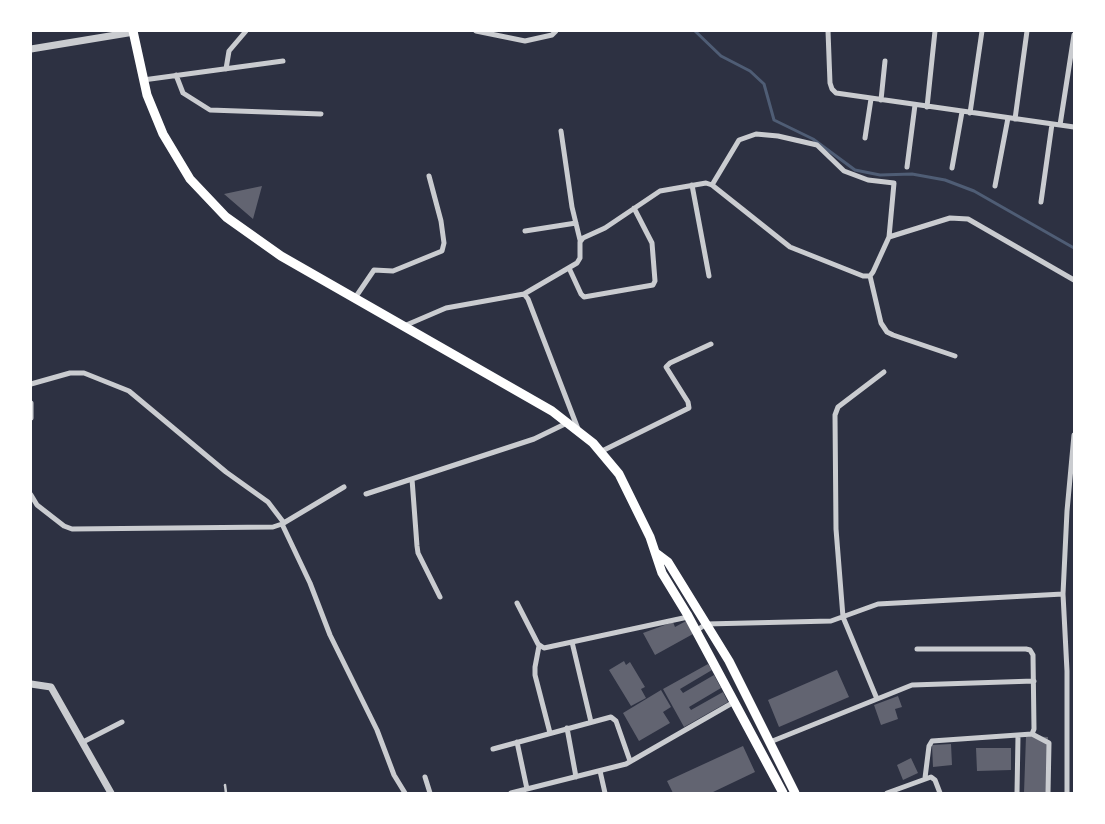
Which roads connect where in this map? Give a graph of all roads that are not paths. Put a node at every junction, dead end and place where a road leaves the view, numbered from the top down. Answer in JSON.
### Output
{"nodes":[{"id":1,"x":246,"y":31,"type":"edge"},
{"id":2,"x":476,"y":31,"type":"edge"},
{"id":3,"x":556,"y":31,"type":"edge"},
{"id":4,"x":828,"y":31,"type":"edge"},
{"id":5,"x":935,"y":31,"type":"edge"},
{"id":6,"x":982,"y":31,"type":"edge"},
{"id":7,"x":1027,"y":31,"type":"edge"},
{"id":8,"x":134,"y":32,"type":"edge"},
{"id":9,"x":1074,"y":35,"type":"edge"},
{"id":10,"x":31,"y":49,"type":"edge"},
{"id":11,"x":283,"y":61,"type":"dead end"},
{"id":12,"x":885,"y":61,"type":"dead end"},
{"id":13,"x":226,"y":69,"type":"junction"},
{"id":14,"x":176,"y":75,"type":"junction"},
{"id":15,"x":144,"y":80,"type":"junction"},
{"id":16,"x":871,"y":99,"type":"junction"},
{"id":17,"x":881,"y":100,"type":"junction"},
{"id":18,"x":915,"y":105,"type":"junction"},
{"id":19,"x":927,"y":107,"type":"junction"},
{"id":20,"x":962,"y":112,"type":"junction"},
{"id":21,"x":970,"y":113,"type":"junction"},
{"id":22,"x":321,"y":114,"type":"dead end"},
{"id":23,"x":1008,"y":118,"type":"junction"},
{"id":24,"x":1015,"y":119,"type":"junction"},
{"id":25,"x":1052,"y":124,"type":"junction"},
{"id":26,"x":1060,"y":125,"type":"junction"},
{"id":27,"x":1074,"y":127,"type":"edge"},
{"id":28,"x":561,"y":131,"type":"dead end"},
{"id":29,"x":865,"y":138,"type":"dead end"},
{"id":30,"x":907,"y":167,"type":"dead end"},
{"id":31,"x":952,"y":168,"type":"dead end"},
{"id":32,"x":429,"y":176,"type":"dead end"},
{"id":33,"x":712,"y":184,"type":"junction"},
{"id":34,"x":692,"y":185,"type":"junction"},
{"id":35,"x":995,"y":186,"type":"dead end"},
{"id":36,"x":1041,"y":202,"type":"dead end"},
{"id":37,"x":634,"y":208,"type":"junction"},
{"id":38,"x":576,"y":222,"type":"junction"},
{"id":39,"x":524,"y":231,"type":"dead end"},
{"id":40,"x":889,"y":236,"type":"junction"},
{"id":41,"x":580,"y":240,"type":"junction"},
{"id":42,"x":569,"y":268,"type":"junction"},
{"id":43,"x":709,"y":276,"type":"dead end"},
{"id":44,"x":870,"y":276,"type":"junction"},
{"id":45,"x":1074,"y":280,"type":"edge"},
{"id":46,"x":524,"y":294,"type":"junction"},
{"id":47,"x":355,"y":298,"type":"junction"},
{"id":48,"x":404,"y":326,"type":"junction"},
{"id":49,"x":711,"y":344,"type":"dead end"},
{"id":50,"x":955,"y":356,"type":"dead end"},
{"id":51,"x":884,"y":372,"type":"dead end"},
{"id":52,"x":31,"y":384,"type":"edge"},
{"id":53,"x":31,"y":403,"type":"edge"},
{"id":54,"x":31,"y":418,"type":"edge"},
{"id":55,"x":567,"y":423,"type":"junction"},
{"id":56,"x":579,"y":432,"type":"junction"},
{"id":57,"x":1074,"y":435,"type":"edge"},
{"id":58,"x":600,"y":452,"type":"junction"},
{"id":59,"x":412,"y":479,"type":"junction"},
{"id":60,"x":344,"y":487,"type":"dead end"},
{"id":61,"x":366,"y":494,"type":"dead end"},
{"id":62,"x":31,"y":495,"type":"edge"},
{"id":63,"x":284,"y":523,"type":"junction"},
{"id":64,"x":656,"y":553,"type":"junction"},
{"id":65,"x":1063,"y":594,"type":"junction"},
{"id":66,"x":440,"y":597,"type":"dead end"},
{"id":67,"x":517,"y":604,"type":"dead end"},
{"id":68,"x":688,"y":617,"type":"junction"},
{"id":69,"x":843,"y":617,"type":"junction"},
{"id":70,"x":706,"y":624,"type":"junction"},
{"id":71,"x":696,"y":631,"type":"junction"},
{"id":72,"x":1065,"y":636,"type":"junction"},
{"id":73,"x":1074,"y":637,"type":"edge"},
{"id":74,"x":572,"y":642,"type":"junction"},
{"id":75,"x":539,"y":646,"type":"junction"},
{"id":76,"x":917,"y":649,"type":"dead end"},
{"id":77,"x":1034,"y":681,"type":"junction"},
{"id":78,"x":31,"y":684,"type":"edge"},
{"id":79,"x":877,"y":699,"type":"junction"},
{"id":80,"x":734,"y":702,"type":"junction"},
{"id":81,"x":122,"y":722,"type":"dead end"},
{"id":82,"x":591,"y":722,"type":"junction"},
{"id":83,"x":567,"y":728,"type":"junction"},
{"id":84,"x":550,"y":733,"type":"junction"},
{"id":85,"x":1032,"y":734,"type":"junction"},
{"id":86,"x":1018,"y":736,"type":"junction"},
{"id":87,"x":82,"y":742,"type":"junction"},
{"id":88,"x":517,"y":742,"type":"junction"},
{"id":89,"x":770,"y":742,"type":"junction"},
{"id":90,"x":493,"y":749,"type":"dead end"},
{"id":91,"x":630,"y":761,"type":"junction"},
{"id":92,"x":600,"y":771,"type":"junction"},
{"id":93,"x":425,"y":777,"type":"dead end"},
{"id":94,"x":576,"y":777,"type":"junction"},
{"id":95,"x":925,"y":778,"type":"junction"},
{"id":96,"x":225,"y":785,"type":"dead end"},
{"id":97,"x":527,"y":789,"type":"junction"},
{"id":98,"x":110,"y":792,"type":"edge"},
{"id":99,"x":226,"y":793,"type":"edge"},
{"id":100,"x":405,"y":793,"type":"edge"},
{"id":101,"x":430,"y":793,"type":"edge"},
{"id":102,"x":511,"y":793,"type":"edge"},
{"id":103,"x":605,"y":793,"type":"edge"},
{"id":104,"x":783,"y":793,"type":"edge"},
{"id":105,"x":795,"y":793,"type":"edge"},
{"id":106,"x":887,"y":793,"type":"edge"},
{"id":107,"x":940,"y":793,"type":"edge"},
{"id":108,"x":1017,"y":793,"type":"edge"},
{"id":109,"x":1048,"y":793,"type":"edge"},
{"id":110,"x":1067,"y":793,"type":"edge"}],
"edges":[{"from":1,"to":13,"type":"street"},
{"from":2,"to":3,"type":"street"},
{"from":4,"to":16,"type":"street"},
{"from":5,"to":19,"type":"street"},
{"from":6,"to":21,"type":"street"},
{"from":7,"to":24,"type":"street"},
{"from":8,"to":10,"type":"street"},
{"from":8,"to":15,"type":"main road"},
{"from":9,"to":26,"type":"street"},
{"from":11,"to":13,"type":"street"},
{"from":12,"to":17,"type":"street"},
{"from":13,"to":14,"type":"street"},
{"from":14,"to":15,"type":"street"},
{"from":14,"to":22,"type":"street"},
{"from":15,"to":47,"type":"main road"},
{"from":16,"to":17,"type":"street"},
{"from":16,"to":29,"type":"street"},
{"from":17,"to":18,"type":"street"},
{"from":18,"to":19,"type":"street"},
{"from":18,"to":30,"type":"street"},
{"from":19,"to":20,"type":"street"},
{"from":20,"to":21,"type":"street"},
{"from":20,"to":31,"type":"street"},
{"from":21,"to":23,"type":"street"},
{"from":23,"to":24,"type":"street"},
{"from":23,"to":35,"type":"street"},
{"from":24,"to":25,"type":"street"},
{"from":25,"to":26,"type":"street"},
{"from":25,"to":36,"type":"street"},
{"from":26,"to":27,"type":"street"},
{"from":28,"to":38,"type":"street"},
{"from":32,"to":47,"type":"street"},
{"from":33,"to":34,"type":"street"},
{"from":33,"to":40,"type":"street"},
{"from":33,"to":44,"type":"street"},
{"from":34,"to":37,"type":"street"},
{"from":34,"to":43,"type":"street"},
{"from":37,"to":41,"type":"street"},
{"from":37,"to":42,"type":"street"},
{"from":38,"to":39,"type":"street"},
{"from":38,"to":41,"type":"street"},
{"from":40,"to":44,"type":"street"},
{"from":40,"to":45,"type":"street"},
{"from":41,"to":42,"type":"street"},
{"from":42,"to":46,"type":"street"},
{"from":44,"to":50,"type":"street"},
{"from":46,"to":48,"type":"street"},
{"from":46,"to":56,"type":"street"},
{"from":47,"to":48,"type":"main road"},
{"from":48,"to":55,"type":"main road"},
{"from":49,"to":58,"type":"street"},
{"from":51,"to":69,"type":"street"},
{"from":52,"to":63,"type":"street"},
{"from":53,"to":54,"type":"street"},
{"from":55,"to":56,"type":"main road"},
{"from":55,"to":59,"type":"street"},
{"from":56,"to":58,"type":"main road"},
{"from":57,"to":65,"type":"street"},
{"from":58,"to":64,"type":"main road"},
{"from":59,"to":61,"type":"street"},
{"from":59,"to":66,"type":"street"},
{"from":60,"to":63,"type":"street"},
{"from":62,"to":63,"type":"street"},
{"from":63,"to":100,"type":"street"},
{"from":64,"to":68,"type":"main road"},
{"from":64,"to":70,"type":"main road"},
{"from":65,"to":69,"type":"street"},
{"from":65,"to":72,"type":"street"},
{"from":67,"to":75,"type":"street"},
{"from":68,"to":71,"type":"main road"},
{"from":68,"to":74,"type":"street"},
{"from":69,"to":70,"type":"street"},
{"from":69,"to":79,"type":"street"},
{"from":70,"to":71,"type":"street"},
{"from":70,"to":89,"type":"main road"},
{"from":71,"to":80,"type":"main road"},
{"from":72,"to":73,"type":"street"},
{"from":72,"to":110,"type":"street"},
{"from":74,"to":75,"type":"street"},
{"from":74,"to":82,"type":"street"},
{"from":75,"to":84,"type":"street"},
{"from":76,"to":77,"type":"street"},
{"from":77,"to":79,"type":"street"},
{"from":77,"to":85,"type":"street"},
{"from":78,"to":87,"type":"street"},
{"from":79,"to":89,"type":"street"},
{"from":80,"to":91,"type":"street"},
{"from":80,"to":104,"type":"main road"},
{"from":81,"to":87,"type":"street"},
{"from":82,"to":83,"type":"street"},
{"from":82,"to":91,"type":"street"},
{"from":83,"to":84,"type":"street"},
{"from":83,"to":94,"type":"street"},
{"from":84,"to":88,"type":"street"},
{"from":85,"to":86,"type":"street"},
{"from":85,"to":109,"type":"street"},
{"from":86,"to":95,"type":"street"},
{"from":86,"to":108,"type":"street"},
{"from":87,"to":98,"type":"street"},
{"from":88,"to":90,"type":"street"},
{"from":88,"to":97,"type":"street"},
{"from":89,"to":105,"type":"main road"},
{"from":91,"to":92,"type":"street"},
{"from":92,"to":94,"type":"street"},
{"from":92,"to":103,"type":"street"},
{"from":93,"to":101,"type":"street"},
{"from":94,"to":97,"type":"street"},
{"from":95,"to":106,"type":"street"},
{"from":95,"to":107,"type":"street"},
{"from":96,"to":99,"type":"lane"},
{"from":97,"to":102,"type":"street"}]}
